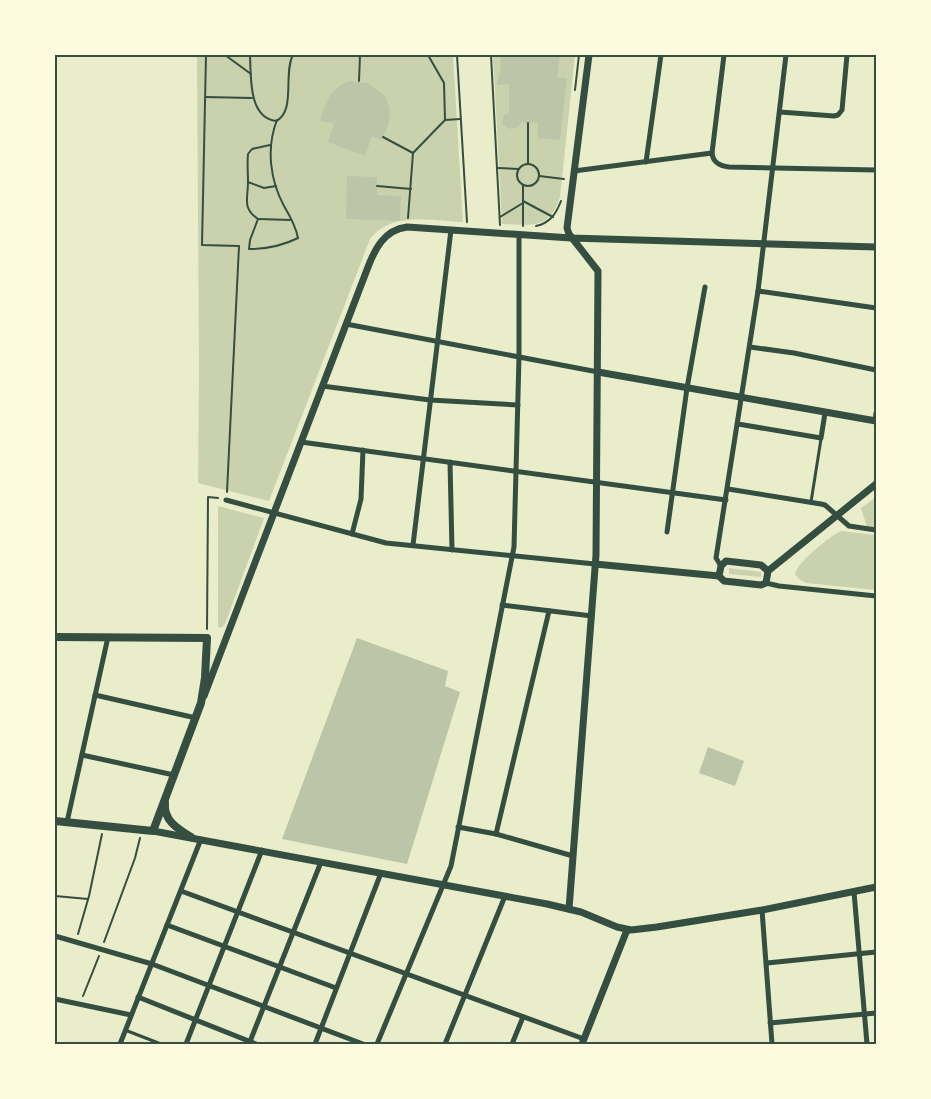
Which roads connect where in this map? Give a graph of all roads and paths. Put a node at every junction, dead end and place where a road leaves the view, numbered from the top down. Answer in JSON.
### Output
{"nodes":[{"id":1,"x":206,"y":55,"type":"edge"},
{"id":2,"x":225,"y":55,"type":"edge"},
{"id":3,"x":250,"y":55,"type":"edge"},
{"id":4,"x":293,"y":55,"type":"edge"},
{"id":5,"x":360,"y":55,"type":"edge"},
{"id":6,"x":428,"y":55,"type":"edge"},
{"id":7,"x":457,"y":55,"type":"edge"},
{"id":8,"x":490,"y":55,"type":"edge"},
{"id":9,"x":579,"y":55,"type":"edge"},
{"id":10,"x":589,"y":55,"type":"edge"},
{"id":11,"x":660,"y":55,"type":"edge"},
{"id":12,"x":724,"y":55,"type":"edge"},
{"id":13,"x":786,"y":55,"type":"edge"},
{"id":14,"x":847,"y":55,"type":"edge"},
{"id":15,"x":251,"y":74,"type":"junction"},
{"id":16,"x":360,"y":81,"type":"dead end"},
{"id":17,"x":574,"y":93,"type":"dead end"},
{"id":18,"x":205,"y":97,"type":"junction"},
{"id":19,"x":253,"y":98,"type":"junction"},
{"id":20,"x":780,"y":112,"type":"junction"},
{"id":21,"x":461,"y":119,"type":"junction"},
{"id":22,"x":277,"y":120,"type":"junction"},
{"id":23,"x":445,"y":120,"type":"junction"},
{"id":24,"x":528,"y":123,"type":"dead end"},
{"id":25,"x":383,"y":137,"type":"dead end"},
{"id":26,"x":270,"y":144,"type":"junction"},
{"id":27,"x":413,"y":153,"type":"junction"},
{"id":28,"x":712,"y":153,"type":"junction"},
{"id":29,"x":646,"y":162,"type":"junction"},
{"id":30,"x":528,"y":164,"type":"junction"},
{"id":31,"x":497,"y":168,"type":"junction"},
{"id":32,"x":518,"y":169,"type":"junction"},
{"id":33,"x":773,"y":169,"type":"junction"},
{"id":34,"x":876,"y":170,"type":"edge"},
{"id":35,"x":574,"y":171,"type":"junction"},
{"id":36,"x":539,"y":176,"type":"junction"},
{"id":37,"x":248,"y":182,"type":"junction"},
{"id":38,"x":276,"y":186,"type":"junction"},
{"id":39,"x":377,"y":186,"type":"dead end"},
{"id":40,"x":523,"y":186,"type":"junction"},
{"id":41,"x":563,"y":186,"type":"dead end"},
{"id":42,"x":411,"y":188,"type":"junction"},
{"id":43,"x":562,"y":199,"type":"dead end"},
{"id":44,"x":523,"y":202,"type":"junction"},
{"id":45,"x":500,"y":217,"type":"junction"},
{"id":46,"x":553,"y":217,"type":"junction"},
{"id":47,"x":258,"y":219,"type":"junction"},
{"id":48,"x":292,"y":220,"type":"junction"},
{"id":49,"x":408,"y":222,"type":"dead end"},
{"id":50,"x":467,"y":224,"type":"dead end"},
{"id":51,"x":493,"y":226,"type":"dead end"},
{"id":52,"x":516,"y":226,"type":"dead end"},
{"id":53,"x":523,"y":226,"type":"junction"},
{"id":54,"x":528,"y":226,"type":"dead end"},
{"id":55,"x":534,"y":226,"type":"dead end"},
{"id":56,"x":451,"y":230,"type":"junction"},
{"id":57,"x":519,"y":235,"type":"junction"},
{"id":58,"x":571,"y":238,"type":"junction"},
{"id":59,"x":764,"y":245,"type":"junction"},
{"id":60,"x":876,"y":247,"type":"edge"},
{"id":61,"x":705,"y":287,"type":"dead end"},
{"id":62,"x":758,"y":292,"type":"junction"},
{"id":63,"x":876,"y":308,"type":"edge"},
{"id":64,"x":346,"y":324,"type":"junction"},
{"id":65,"x":438,"y":341,"type":"junction"},
{"id":66,"x":750,"y":347,"type":"junction"},
{"id":67,"x":519,"y":357,"type":"junction"},
{"id":68,"x":876,"y":370,"type":"edge"},
{"id":69,"x":598,"y":372,"type":"junction"},
{"id":70,"x":322,"y":386,"type":"junction"},
{"id":71,"x":687,"y":388,"type":"junction"},
{"id":72,"x":742,"y":398,"type":"junction"},
{"id":73,"x":430,"y":400,"type":"junction"},
{"id":74,"x":518,"y":405,"type":"junction"},
{"id":75,"x":825,"y":413,"type":"junction"},
{"id":76,"x":876,"y":413,"type":"edge"},
{"id":77,"x":875,"y":421,"type":"edge"},
{"id":78,"x":738,"y":424,"type":"junction"},
{"id":79,"x":821,"y":438,"type":"junction"},
{"id":80,"x":302,"y":442,"type":"junction"},
{"id":81,"x":363,"y":450,"type":"junction"},
{"id":82,"x":423,"y":459,"type":"junction"},
{"id":83,"x":450,"y":462,"type":"junction"},
{"id":84,"x":516,"y":471,"type":"junction"},
{"id":85,"x":596,"y":482,"type":"junction"},
{"id":86,"x":876,"y":484,"type":"edge"},
{"id":87,"x":728,"y":489,"type":"junction"},
{"id":88,"x":673,"y":493,"type":"junction"},
{"id":89,"x":226,"y":500,"type":"junction"},
{"id":90,"x":726,"y":500,"type":"junction"},
{"id":91,"x":811,"y":502,"type":"junction"},
{"id":92,"x":275,"y":512,"type":"junction"},
{"id":93,"x":836,"y":515,"type":"junction"},
{"id":94,"x":876,"y":530,"type":"edge"},
{"id":95,"x":667,"y":532,"type":"dead end"},
{"id":96,"x":352,"y":534,"type":"junction"},
{"id":97,"x":412,"y":546,"type":"junction"},
{"id":98,"x":452,"y":550,"type":"junction"},
{"id":99,"x":513,"y":555,"type":"junction"},
{"id":100,"x":596,"y":564,"type":"junction"},
{"id":101,"x":721,"y":566,"type":"junction"},
{"id":102,"x":768,"y":571,"type":"junction"},
{"id":103,"x":719,"y":576,"type":"junction"},
{"id":104,"x":766,"y":582,"type":"junction"},
{"id":105,"x":876,"y":596,"type":"edge"},
{"id":106,"x":502,"y":605,"type":"junction"},
{"id":107,"x":549,"y":611,"type":"junction"},
{"id":108,"x":592,"y":616,"type":"junction"},
{"id":109,"x":55,"y":637,"type":"edge"},
{"id":110,"x":108,"y":637,"type":"junction"},
{"id":111,"x":207,"y":638,"type":"junction"},
{"id":112,"x":95,"y":695,"type":"junction"},
{"id":113,"x":202,"y":703,"type":"junction"},
{"id":114,"x":196,"y":718,"type":"junction"},
{"id":115,"x":82,"y":755,"type":"junction"},
{"id":116,"x":174,"y":775,"type":"junction"},
{"id":117,"x":167,"y":795,"type":"junction"},
{"id":118,"x":55,"y":821,"type":"edge"},
{"id":119,"x":67,"y":822,"type":"junction"},
{"id":120,"x":104,"y":826,"type":"junction"},
{"id":121,"x":458,"y":827,"type":"junction"},
{"id":122,"x":142,"y":830,"type":"junction"},
{"id":123,"x":153,"y":831,"type":"junction"},
{"id":124,"x":496,"y":834,"type":"junction"},
{"id":125,"x":191,"y":837,"type":"junction"},
{"id":126,"x":201,"y":839,"type":"junction"},
{"id":127,"x":262,"y":850,"type":"junction"},
{"id":128,"x":573,"y":856,"type":"junction"},
{"id":129,"x":321,"y":862,"type":"junction"},
{"id":130,"x":381,"y":873,"type":"junction"},
{"id":131,"x":444,"y":885,"type":"junction"},
{"id":132,"x":876,"y":887,"type":"edge"},
{"id":133,"x":181,"y":891,"type":"junction"},
{"id":134,"x":854,"y":892,"type":"junction"},
{"id":135,"x":55,"y":896,"type":"edge"},
{"id":136,"x":505,"y":896,"type":"junction"},
{"id":137,"x":88,"y":899,"type":"junction"},
{"id":138,"x":569,"y":909,"type":"junction"},
{"id":139,"x":762,"y":910,"type":"junction"},
{"id":140,"x":238,"y":911,"type":"junction"},
{"id":141,"x":167,"y":925,"type":"junction"},
{"id":142,"x":627,"y":930,"type":"junction"},
{"id":143,"x":294,"y":932,"type":"junction"},
{"id":144,"x":55,"y":936,"type":"edge"},
{"id":145,"x":76,"y":941,"type":"junction"},
{"id":146,"x":224,"y":947,"type":"junction"},
{"id":147,"x":102,"y":949,"type":"junction"},
{"id":148,"x":350,"y":952,"type":"junction"},
{"id":149,"x":876,"y":952,"type":"edge"},
{"id":150,"x":860,"y":954,"type":"junction"},
{"id":151,"x":767,"y":963,"type":"junction"},
{"id":152,"x":152,"y":964,"type":"junction"},
{"id":153,"x":280,"y":968,"type":"junction"},
{"id":154,"x":406,"y":974,"type":"junction"},
{"id":155,"x":210,"y":985,"type":"junction"},
{"id":156,"x":336,"y":988,"type":"junction"},
{"id":157,"x":465,"y":995,"type":"junction"},
{"id":158,"x":138,"y":997,"type":"junction"},
{"id":159,"x":55,"y":999,"type":"edge"},
{"id":160,"x":81,"y":1003,"type":"junction"},
{"id":161,"x":264,"y":1006,"type":"junction"},
{"id":162,"x":876,"y":1013,"type":"edge"},
{"id":163,"x":865,"y":1014,"type":"junction"},
{"id":164,"x":131,"y":1015,"type":"junction"},
{"id":165,"x":523,"y":1017,"type":"junction"},
{"id":166,"x":196,"y":1020,"type":"junction"},
{"id":167,"x":770,"y":1022,"type":"junction"},
{"id":168,"x":321,"y":1028,"type":"junction"},
{"id":169,"x":125,"y":1030,"type":"junction"},
{"id":170,"x":583,"y":1041,"type":"edge"},
{"id":171,"x":250,"y":1043,"type":"edge"},
{"id":172,"x":120,"y":1044,"type":"edge"},
{"id":173,"x":161,"y":1044,"type":"edge"},
{"id":174,"x":186,"y":1044,"type":"edge"},
{"id":175,"x":256,"y":1044,"type":"edge"},
{"id":176,"x":314,"y":1044,"type":"edge"},
{"id":177,"x":363,"y":1044,"type":"edge"},
{"id":178,"x":377,"y":1044,"type":"edge"},
{"id":179,"x":446,"y":1044,"type":"edge"},
{"id":180,"x":512,"y":1044,"type":"edge"},
{"id":181,"x":772,"y":1044,"type":"edge"},
{"id":182,"x":867,"y":1044,"type":"edge"}],
"edges":[{"from":1,"to":18,"type":"path"},
{"from":2,"to":15,"type":"path"},
{"from":3,"to":15,"type":"path"},
{"from":4,"to":22,"type":"path"},
{"from":5,"to":16,"type":"path"},
{"from":6,"to":23,"type":"path"},
{"from":7,"to":21,"type":"path"},
{"from":8,"to":31,"type":"path"},
{"from":9,"to":17,"type":"path"},
{"from":10,"to":35,"type":"street"},
{"from":11,"to":29,"type":"street"},
{"from":12,"to":28,"type":"street"},
{"from":13,"to":20,"type":"street"},
{"from":14,"to":20,"type":"street"},
{"from":15,"to":19,"type":"path"},
{"from":18,"to":19,"type":"path"},
{"from":18,"to":89,"type":"path"},
{"from":19,"to":22,"type":"path"},
{"from":20,"to":33,"type":"street"},
{"from":21,"to":23,"type":"path"},
{"from":21,"to":50,"type":"path"},
{"from":22,"to":26,"type":"path"},
{"from":23,"to":27,"type":"path"},
{"from":24,"to":30,"type":"path"},
{"from":25,"to":27,"type":"path"},
{"from":26,"to":37,"type":"path"},
{"from":26,"to":38,"type":"path"},
{"from":27,"to":42,"type":"path"},
{"from":28,"to":29,"type":"street"},
{"from":28,"to":33,"type":"street"},
{"from":29,"to":35,"type":"street"},
{"from":30,"to":32,"type":"path"},
{"from":30,"to":36,"type":"path"},
{"from":31,"to":32,"type":"path"},
{"from":31,"to":45,"type":"path"},
{"from":32,"to":40,"type":"path"},
{"from":33,"to":34,"type":"street"},
{"from":33,"to":59,"type":"street"},
{"from":35,"to":58,"type":"street"},
{"from":36,"to":40,"type":"path"},
{"from":36,"to":41,"type":"path"},
{"from":37,"to":38,"type":"path"},
{"from":37,"to":47,"type":"path"},
{"from":38,"to":48,"type":"path"},
{"from":39,"to":42,"type":"path"},
{"from":40,"to":44,"type":"path"},
{"from":42,"to":49,"type":"path"},
{"from":43,"to":46,"type":"path"},
{"from":44,"to":45,"type":"path"},
{"from":44,"to":46,"type":"path"},
{"from":44,"to":53,"type":"path"},
{"from":45,"to":51,"type":"path"},
{"from":46,"to":55,"type":"path"},
{"from":47,"to":48,"type":"path"},
{"from":47,"to":48,"type":"path"},
{"from":52,"to":53,"type":"path"},
{"from":53,"to":54,"type":"path"},
{"from":56,"to":57,"type":"street"},
{"from":56,"to":64,"type":"street"},
{"from":56,"to":65,"type":"street"},
{"from":57,"to":58,"type":"street"},
{"from":57,"to":67,"type":"street"},
{"from":58,"to":59,"type":"street"},
{"from":58,"to":69,"type":"street"},
{"from":59,"to":60,"type":"street"},
{"from":59,"to":62,"type":"street"},
{"from":61,"to":71,"type":"street"},
{"from":62,"to":63,"type":"street"},
{"from":62,"to":66,"type":"street"},
{"from":64,"to":65,"type":"street"},
{"from":64,"to":70,"type":"street"},
{"from":65,"to":67,"type":"street"},
{"from":65,"to":73,"type":"street"},
{"from":66,"to":68,"type":"street"},
{"from":66,"to":72,"type":"street"},
{"from":67,"to":69,"type":"street"},
{"from":67,"to":74,"type":"street"},
{"from":69,"to":71,"type":"street"},
{"from":69,"to":85,"type":"street"},
{"from":70,"to":73,"type":"street"},
{"from":70,"to":80,"type":"street"},
{"from":71,"to":72,"type":"street"},
{"from":71,"to":88,"type":"street"},
{"from":72,"to":75,"type":"street"},
{"from":72,"to":78,"type":"street"},
{"from":73,"to":74,"type":"street"},
{"from":73,"to":82,"type":"street"},
{"from":74,"to":84,"type":"street"},
{"from":75,"to":77,"type":"street"},
{"from":75,"to":79,"type":"street"},
{"from":76,"to":77,"type":"street"},
{"from":78,"to":79,"type":"street"},
{"from":78,"to":87,"type":"street"},
{"from":79,"to":91,"type":"lane"},
{"from":80,"to":81,"type":"street"},
{"from":80,"to":92,"type":"street"},
{"from":81,"to":82,"type":"street"},
{"from":81,"to":96,"type":"street"},
{"from":82,"to":83,"type":"street"},
{"from":82,"to":97,"type":"street"},
{"from":83,"to":84,"type":"street"},
{"from":83,"to":98,"type":"street"},
{"from":84,"to":85,"type":"street"},
{"from":84,"to":99,"type":"street"},
{"from":85,"to":88,"type":"street"},
{"from":85,"to":100,"type":"street"},
{"from":86,"to":93,"type":"street"},
{"from":87,"to":90,"type":"street"},
{"from":87,"to":91,"type":"street"},
{"from":88,"to":90,"type":"street"},
{"from":88,"to":95,"type":"street"},
{"from":89,"to":92,"type":"street"},
{"from":89,"to":111,"type":"path"},
{"from":90,"to":101,"type":"street"},
{"from":91,"to":93,"type":"street"},
{"from":92,"to":96,"type":"street"},
{"from":92,"to":113,"type":"street"},
{"from":93,"to":94,"type":"street"},
{"from":93,"to":102,"type":"street"},
{"from":96,"to":97,"type":"street"},
{"from":97,"to":98,"type":"street"},
{"from":98,"to":99,"type":"street"},
{"from":99,"to":100,"type":"street"},
{"from":99,"to":106,"type":"street"},
{"from":100,"to":103,"type":"street"},
{"from":100,"to":108,"type":"street"},
{"from":101,"to":102,"type":"street"},
{"from":101,"to":103,"type":"street"},
{"from":102,"to":104,"type":"street"},
{"from":103,"to":104,"type":"street"},
{"from":104,"to":105,"type":"street"},
{"from":106,"to":107,"type":"street"},
{"from":106,"to":121,"type":"street"},
{"from":107,"to":108,"type":"street"},
{"from":107,"to":124,"type":"street"},
{"from":108,"to":128,"type":"street"},
{"from":109,"to":110,"type":"main road"},
{"from":110,"to":111,"type":"main road"},
{"from":110,"to":112,"type":"street"},
{"from":111,"to":113,"type":"main road"},
{"from":112,"to":114,"type":"street"},
{"from":112,"to":115,"type":"street"},
{"from":113,"to":114,"type":"main road"},
{"from":114,"to":116,"type":"main road"},
{"from":115,"to":116,"type":"street"},
{"from":115,"to":119,"type":"street"},
{"from":116,"to":117,"type":"main road"},
{"from":117,"to":123,"type":"main road"},
{"from":117,"to":125,"type":"main road"},
{"from":118,"to":119,"type":"main road"},
{"from":119,"to":120,"type":"main road"},
{"from":120,"to":122,"type":"main road"},
{"from":120,"to":137,"type":"path"},
{"from":121,"to":124,"type":"street"},
{"from":121,"to":131,"type":"street"},
{"from":122,"to":123,"type":"main road"},
{"from":122,"to":147,"type":"path"},
{"from":123,"to":125,"type":"street"},
{"from":124,"to":128,"type":"street"},
{"from":125,"to":126,"type":"street"},
{"from":126,"to":127,"type":"street"},
{"from":126,"to":133,"type":"street"},
{"from":127,"to":129,"type":"street"},
{"from":127,"to":140,"type":"street"},
{"from":128,"to":138,"type":"street"},
{"from":129,"to":130,"type":"street"},
{"from":129,"to":143,"type":"street"},
{"from":130,"to":131,"type":"street"},
{"from":130,"to":148,"type":"street"},
{"from":131,"to":136,"type":"street"},
{"from":131,"to":154,"type":"street"},
{"from":132,"to":134,"type":"street"},
{"from":133,"to":140,"type":"street"},
{"from":133,"to":141,"type":"street"},
{"from":134,"to":139,"type":"street"},
{"from":134,"to":150,"type":"street"},
{"from":135,"to":137,"type":"path"},
{"from":136,"to":138,"type":"street"},
{"from":136,"to":157,"type":"street"},
{"from":137,"to":145,"type":"path"},
{"from":138,"to":142,"type":"street"},
{"from":139,"to":142,"type":"street"},
{"from":139,"to":151,"type":"street"},
{"from":140,"to":143,"type":"street"},
{"from":140,"to":146,"type":"street"},
{"from":141,"to":146,"type":"street"},
{"from":141,"to":152,"type":"street"},
{"from":142,"to":170,"type":"street"},
{"from":143,"to":148,"type":"street"},
{"from":143,"to":153,"type":"street"},
{"from":144,"to":145,"type":"street"},
{"from":145,"to":147,"type":"street"},
{"from":146,"to":153,"type":"street"},
{"from":146,"to":155,"type":"street"},
{"from":147,"to":152,"type":"street"},
{"from":147,"to":160,"type":"path"},
{"from":148,"to":154,"type":"street"},
{"from":148,"to":156,"type":"street"},
{"from":149,"to":150,"type":"street"},
{"from":150,"to":151,"type":"street"},
{"from":150,"to":163,"type":"street"},
{"from":151,"to":167,"type":"street"},
{"from":152,"to":155,"type":"street"},
{"from":152,"to":158,"type":"street"},
{"from":153,"to":156,"type":"street"},
{"from":153,"to":161,"type":"street"},
{"from":154,"to":157,"type":"street"},
{"from":154,"to":178,"type":"street"},
{"from":155,"to":161,"type":"street"},
{"from":155,"to":166,"type":"street"},
{"from":156,"to":168,"type":"street"},
{"from":157,"to":165,"type":"street"},
{"from":157,"to":179,"type":"street"},
{"from":158,"to":164,"type":"street"},
{"from":158,"to":166,"type":"street"},
{"from":159,"to":160,"type":"street"},
{"from":160,"to":164,"type":"street"},
{"from":161,"to":168,"type":"street"},
{"from":161,"to":171,"type":"street"},
{"from":162,"to":163,"type":"street"},
{"from":163,"to":167,"type":"street"},
{"from":163,"to":182,"type":"street"},
{"from":164,"to":169,"type":"street"},
{"from":165,"to":170,"type":"street"},
{"from":165,"to":180,"type":"street"},
{"from":166,"to":171,"type":"street"},
{"from":166,"to":174,"type":"street"},
{"from":167,"to":181,"type":"street"},
{"from":168,"to":176,"type":"street"},
{"from":168,"to":177,"type":"street"},
{"from":169,"to":172,"type":"street"},
{"from":169,"to":173,"type":"lane"},
{"from":171,"to":175,"type":"street"}]}
